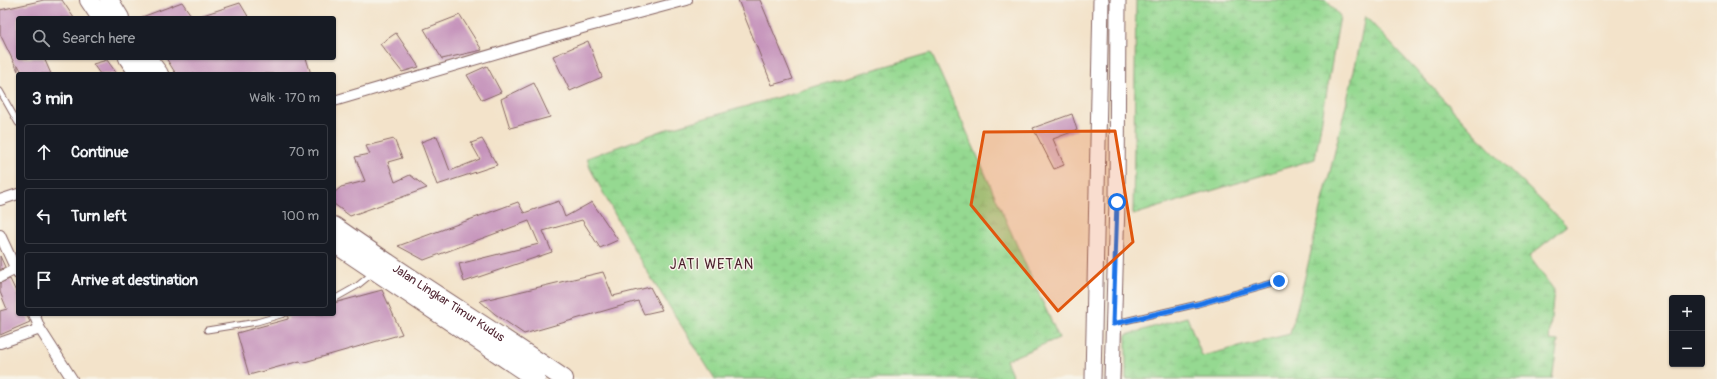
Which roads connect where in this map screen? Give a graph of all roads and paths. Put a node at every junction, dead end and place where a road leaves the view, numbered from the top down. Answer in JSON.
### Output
{"nodes":[{"id":1,"x":89,"y":0,"type":"edge"},
{"id":2,"x":109,"y":0,"type":"edge"},
{"id":3,"x":686,"y":0,"type":"edge"},
{"id":4,"x":1101,"y":0,"type":"edge"},
{"id":5,"x":1118,"y":0,"type":"edge"},
{"id":6,"x":100,"y":16,"type":"edge"},
{"id":7,"x":119,"y":16,"type":"edge"},
{"id":8,"x":129,"y":60,"type":"edge"},
{"id":9,"x":148,"y":60,"type":"edge"},
{"id":10,"x":138,"y":72,"type":"edge"},
{"id":11,"x":158,"y":72,"type":"edge"},
{"id":12,"x":0,"y":91,"type":"edge"},
{"id":13,"x":336,"y":101,"type":"edge"},
{"id":14,"x":16,"y":120,"type":"edge"},
{"id":15,"x":16,"y":195,"type":"edge"},
{"id":16,"x":0,"y":200,"type":"edge"},
{"id":17,"x":336,"y":227,"type":"edge"},
{"id":18,"x":0,"y":235,"type":"edge"},
{"id":19,"x":336,"y":243,"type":"edge"},
{"id":20,"x":16,"y":270,"type":"edge"},
{"id":21,"x":375,"y":271,"type":"junction"},
{"id":22,"x":16,"y":272,"type":"edge"},
{"id":23,"x":0,"y":277,"type":"edge"},
{"id":24,"x":1279,"y":281,"type":"dead end"},
{"id":25,"x":336,"y":298,"type":"edge"},
{"id":26,"x":35,"y":316,"type":"edge"},
{"id":27,"x":277,"y":316,"type":"edge"},
{"id":28,"x":1113,"y":324,"type":"junction"},
{"id":29,"x":40,"y":329,"type":"junction"},
{"id":30,"x":207,"y":330,"type":"dead end"},
{"id":31,"x":0,"y":343,"type":"edge"},
{"id":32,"x":72,"y":379,"type":"edge"},
{"id":33,"x":536,"y":379,"type":"edge"},
{"id":34,"x":564,"y":379,"type":"edge"},
{"id":35,"x":1094,"y":379,"type":"edge"},
{"id":36,"x":1112,"y":379,"type":"edge"}],
"edges":[{"from":1,"to":6,"type":"highway"},
{"from":2,"to":7,"type":"highway"},
{"from":3,"to":13,"type":"street"},
{"from":4,"to":35,"type":"main road"},
{"from":5,"to":28,"type":"main road"},
{"from":8,"to":10,"type":"highway"},
{"from":9,"to":11,"type":"highway"},
{"from":12,"to":14,"type":"lane"},
{"from":15,"to":16,"type":"street"},
{"from":17,"to":34,"type":"highway","name":"Jalan Lingkar Timur Kudus"},
{"from":18,"to":20,"type":"street"},
{"from":19,"to":21,"type":"highway","name":"Jalan Lingkar Timur Kudus"},
{"from":21,"to":25,"type":"lane"},
{"from":21,"to":33,"type":"highway","name":"Jalan Lingkar Timur Kudus"},
{"from":22,"to":23,"type":"street"},
{"from":24,"to":28,"type":"lane"},
{"from":26,"to":29,"type":"street"},
{"from":27,"to":30,"type":"lane"},
{"from":28,"to":36,"type":"main road"},
{"from":29,"to":31,"type":"street"},
{"from":29,"to":32,"type":"street"}]}
